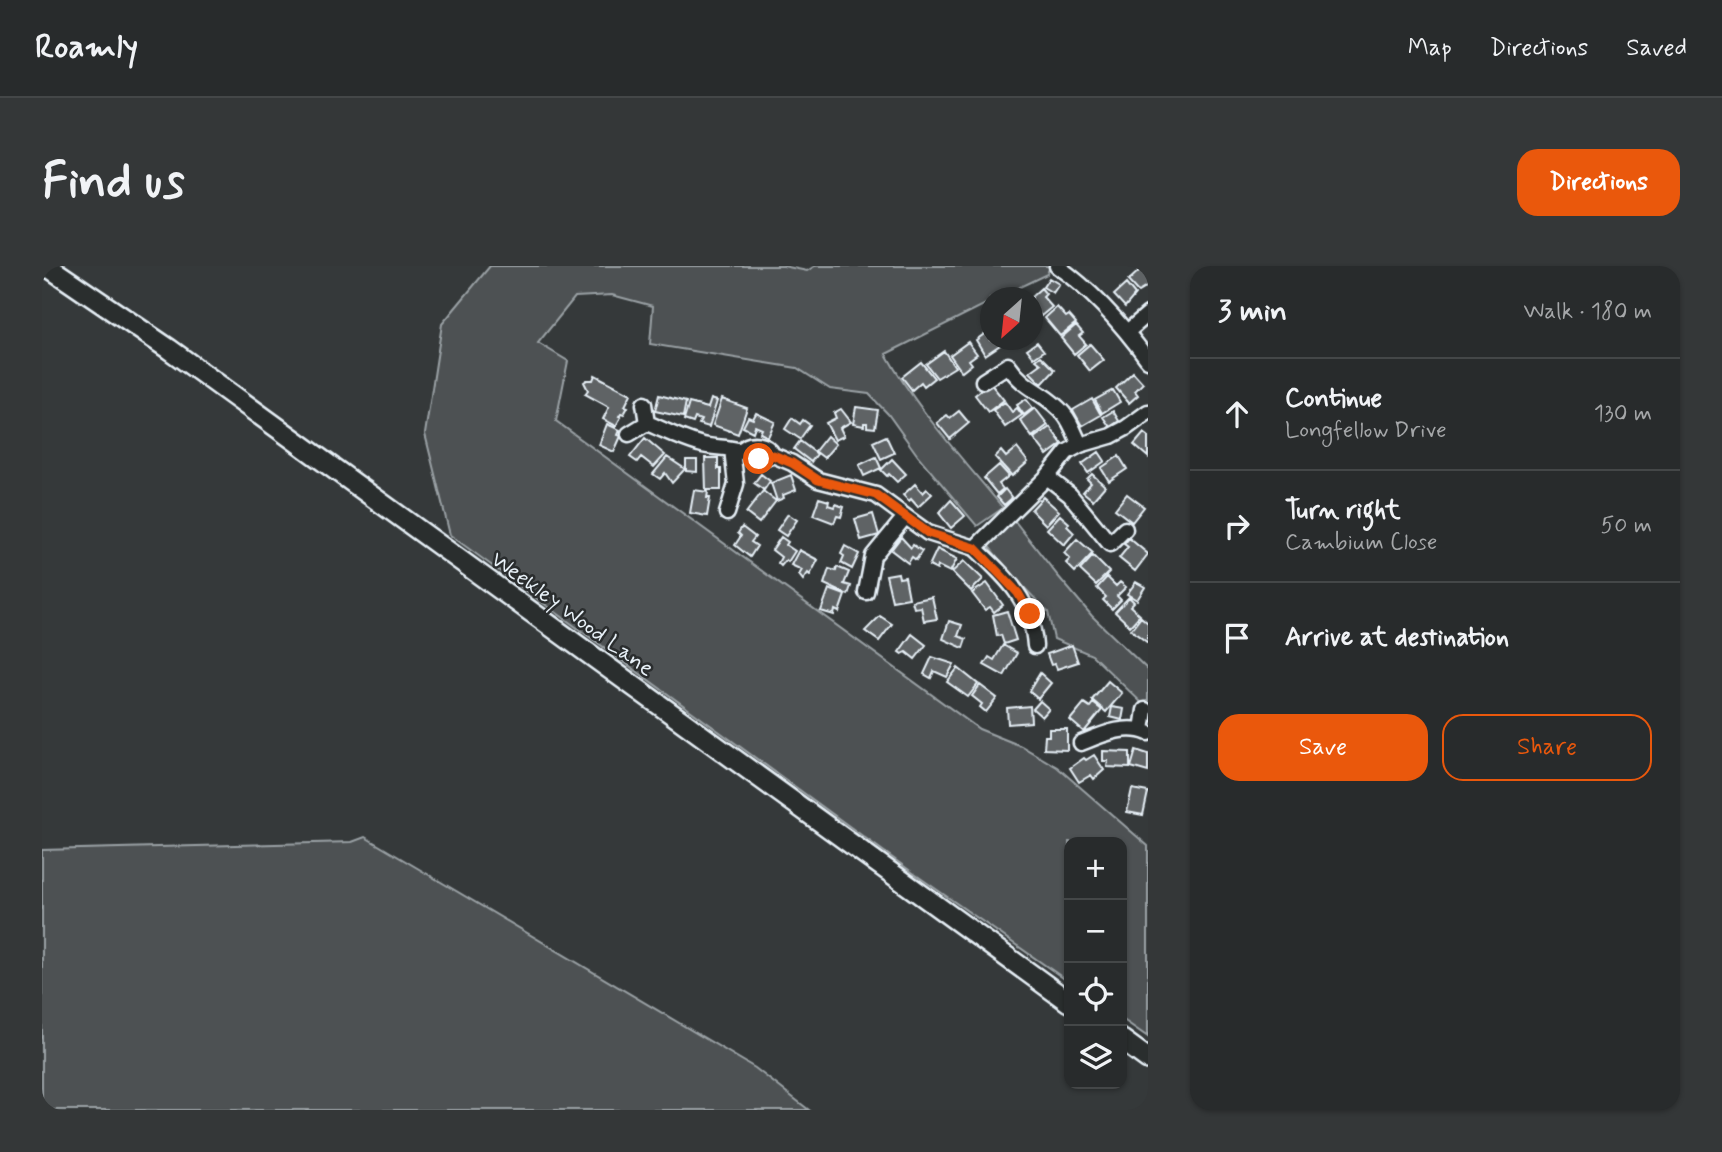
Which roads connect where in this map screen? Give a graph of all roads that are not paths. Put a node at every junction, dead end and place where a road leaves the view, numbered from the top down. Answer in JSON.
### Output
{"nodes":[{"id":1,"x":47,"y":266,"type":"edge"},
{"id":2,"x":1057,"y":266,"type":"edge"},
{"id":3,"x":1148,"y":314,"type":"edge"},
{"id":4,"x":1127,"y":332,"type":"junction"},
{"id":5,"x":1148,"y":360,"type":"edge"},
{"id":6,"x":983,"y":381,"type":"dead end"},
{"id":7,"x":644,"y":404,"type":"dead end"},
{"id":8,"x":1148,"y":412,"type":"edge"},
{"id":9,"x":647,"y":424,"type":"junction"},
{"id":10,"x":629,"y":434,"type":"dead end"},
{"id":11,"x":1080,"y":444,"type":"junction"},
{"id":12,"x":736,"y":450,"type":"junction"},
{"id":13,"x":1047,"y":477,"type":"junction"},
{"id":14,"x":727,"y":513,"type":"dead end"},
{"id":15,"x":905,"y":517,"type":"junction"},
{"id":16,"x":1125,"y":530,"type":"dead end"},
{"id":17,"x":975,"y":548,"type":"junction"},
{"id":18,"x":866,"y":592,"type":"dead end"},
{"id":19,"x":1035,"y":646,"type":"dead end"},
{"id":20,"x":1145,"y":710,"type":"dead end"},
{"id":21,"x":1145,"y":731,"type":"edge"},
{"id":22,"x":1081,"y":743,"type":"dead end"},
{"id":23,"x":1064,"y":998,"type":"edge"},
{"id":24,"x":1127,"y":1044,"type":"edge"},
{"id":25,"x":1148,"y":1059,"type":"edge"}],
"edges":[{"from":1,"to":23,"type":"main road","name":"Weekley Wood Lane"},
{"from":2,"to":4,"type":"street"},
{"from":3,"to":4,"type":"street"},
{"from":4,"to":5,"type":"street"},
{"from":6,"to":11,"type":"street"},
{"from":7,"to":9,"type":"street"},
{"from":8,"to":11,"type":"street"},
{"from":9,"to":10,"type":"street"},
{"from":9,"to":12,"type":"street"},
{"from":11,"to":13,"type":"street"},
{"from":12,"to":14,"type":"street"},
{"from":12,"to":15,"type":"street"},
{"from":13,"to":16,"type":"street"},
{"from":13,"to":17,"type":"street"},
{"from":15,"to":17,"type":"street"},
{"from":15,"to":18,"type":"street"},
{"from":17,"to":19,"type":"street"},
{"from":20,"to":21,"type":"street"},
{"from":21,"to":22,"type":"street"},
{"from":24,"to":25,"type":"main road"}]}
